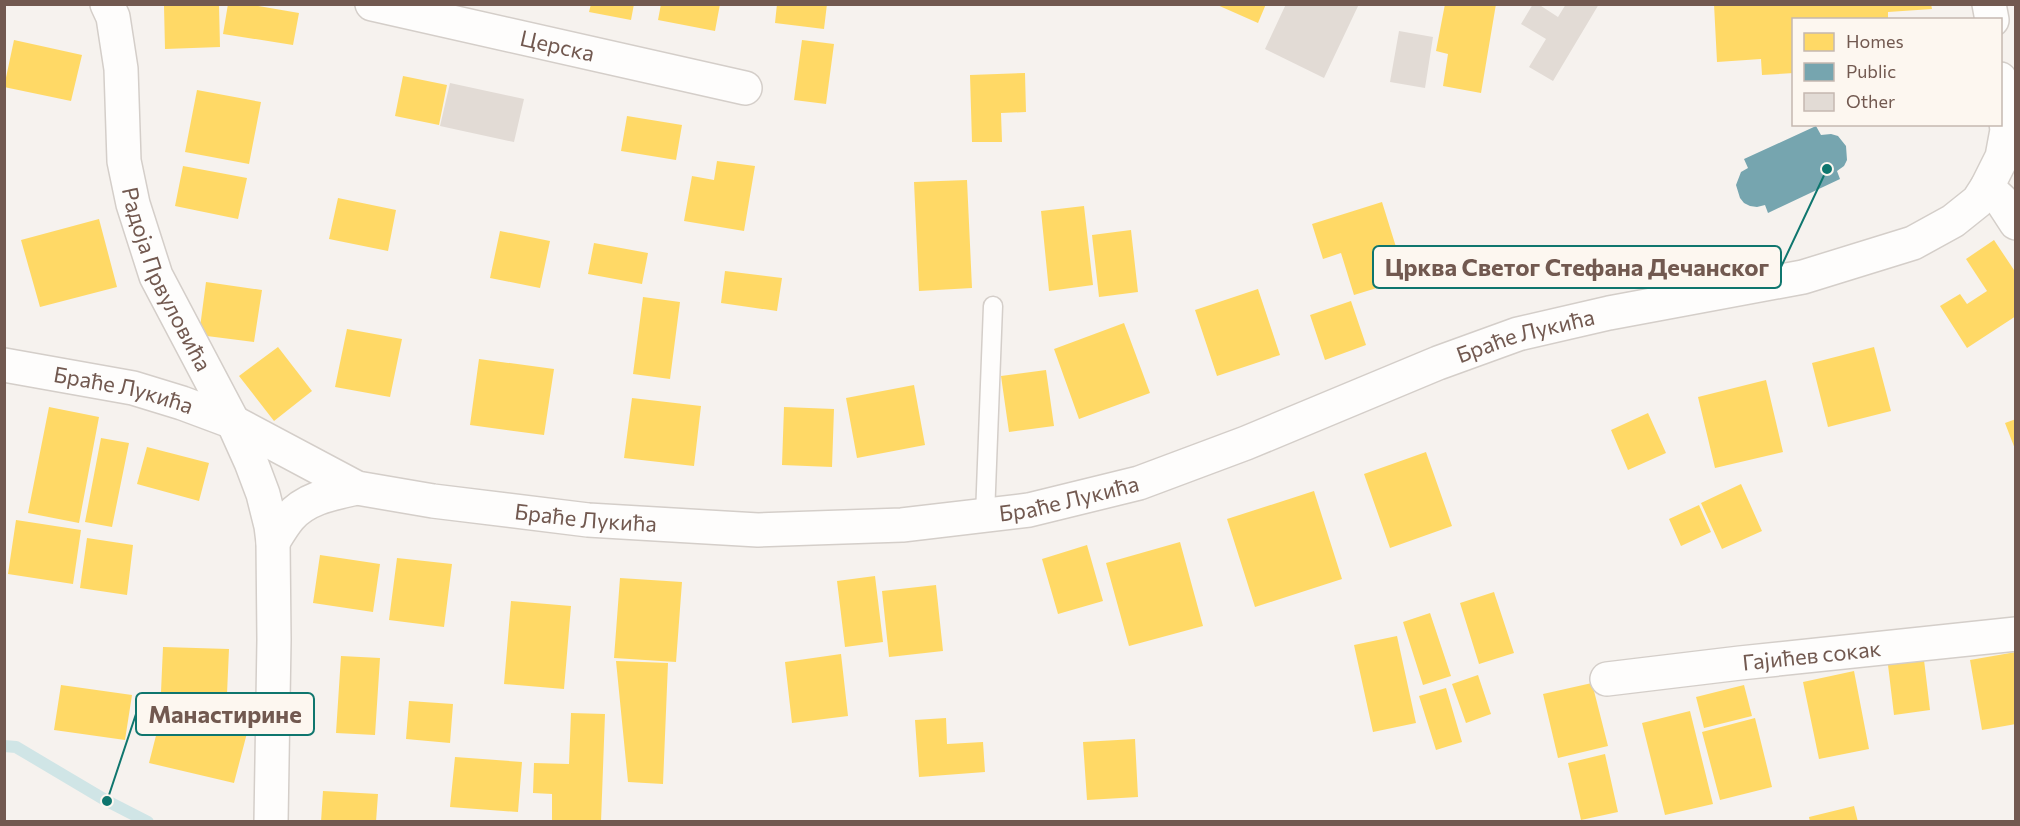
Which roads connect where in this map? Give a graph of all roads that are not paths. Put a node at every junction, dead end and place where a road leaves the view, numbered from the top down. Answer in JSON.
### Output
{"nodes":[{"id":1,"x":107,"y":4,"type":"edge"},
{"id":2,"x":372,"y":4,"type":"edge"},
{"id":3,"x":2002,"y":87,"type":"edge"},
{"id":4,"x":745,"y":88,"type":"dead end"},
{"id":5,"x":1987,"y":187,"type":"junction"},
{"id":6,"x":2016,"y":223,"type":"edge"},
{"id":7,"x":993,"y":306,"type":"dead end"},
{"id":8,"x":4,"y":365,"type":"edge"},
{"id":9,"x":233,"y":422,"type":"junction"},
{"id":10,"x":357,"y":488,"type":"junction"},
{"id":11,"x":985,"y":516,"type":"junction"},
{"id":12,"x":273,"y":542,"type":"junction"},
{"id":13,"x":2016,"y":634,"type":"edge"},
{"id":14,"x":1607,"y":679,"type":"dead end"},
{"id":15,"x":271,"y":822,"type":"edge"}],
"edges":[{"from":1,"to":9,"type":"street","name":"Радоја Првуловића"},
{"from":2,"to":4,"type":"street","name":"Церска"},
{"from":3,"to":5,"type":"street","name":"Браће Лукића"},
{"from":5,"to":6,"type":"street"},
{"from":5,"to":11,"type":"street","name":"Браће Лукића"},
{"from":7,"to":11,"type":"lane"},
{"from":8,"to":9,"type":"street","name":"Браће Лукића"},
{"from":9,"to":10,"type":"street","name":"Браће Лукића"},
{"from":9,"to":12,"type":"street","name":"Радоја Првуловића"},
{"from":10,"to":11,"type":"street","name":"Браће Лукића"},
{"from":10,"to":12,"type":"street"},
{"from":12,"to":15,"type":"street","name":"Радоја Првуловића"},
{"from":13,"to":14,"type":"street","name":"Гајићев сокак"}]}
